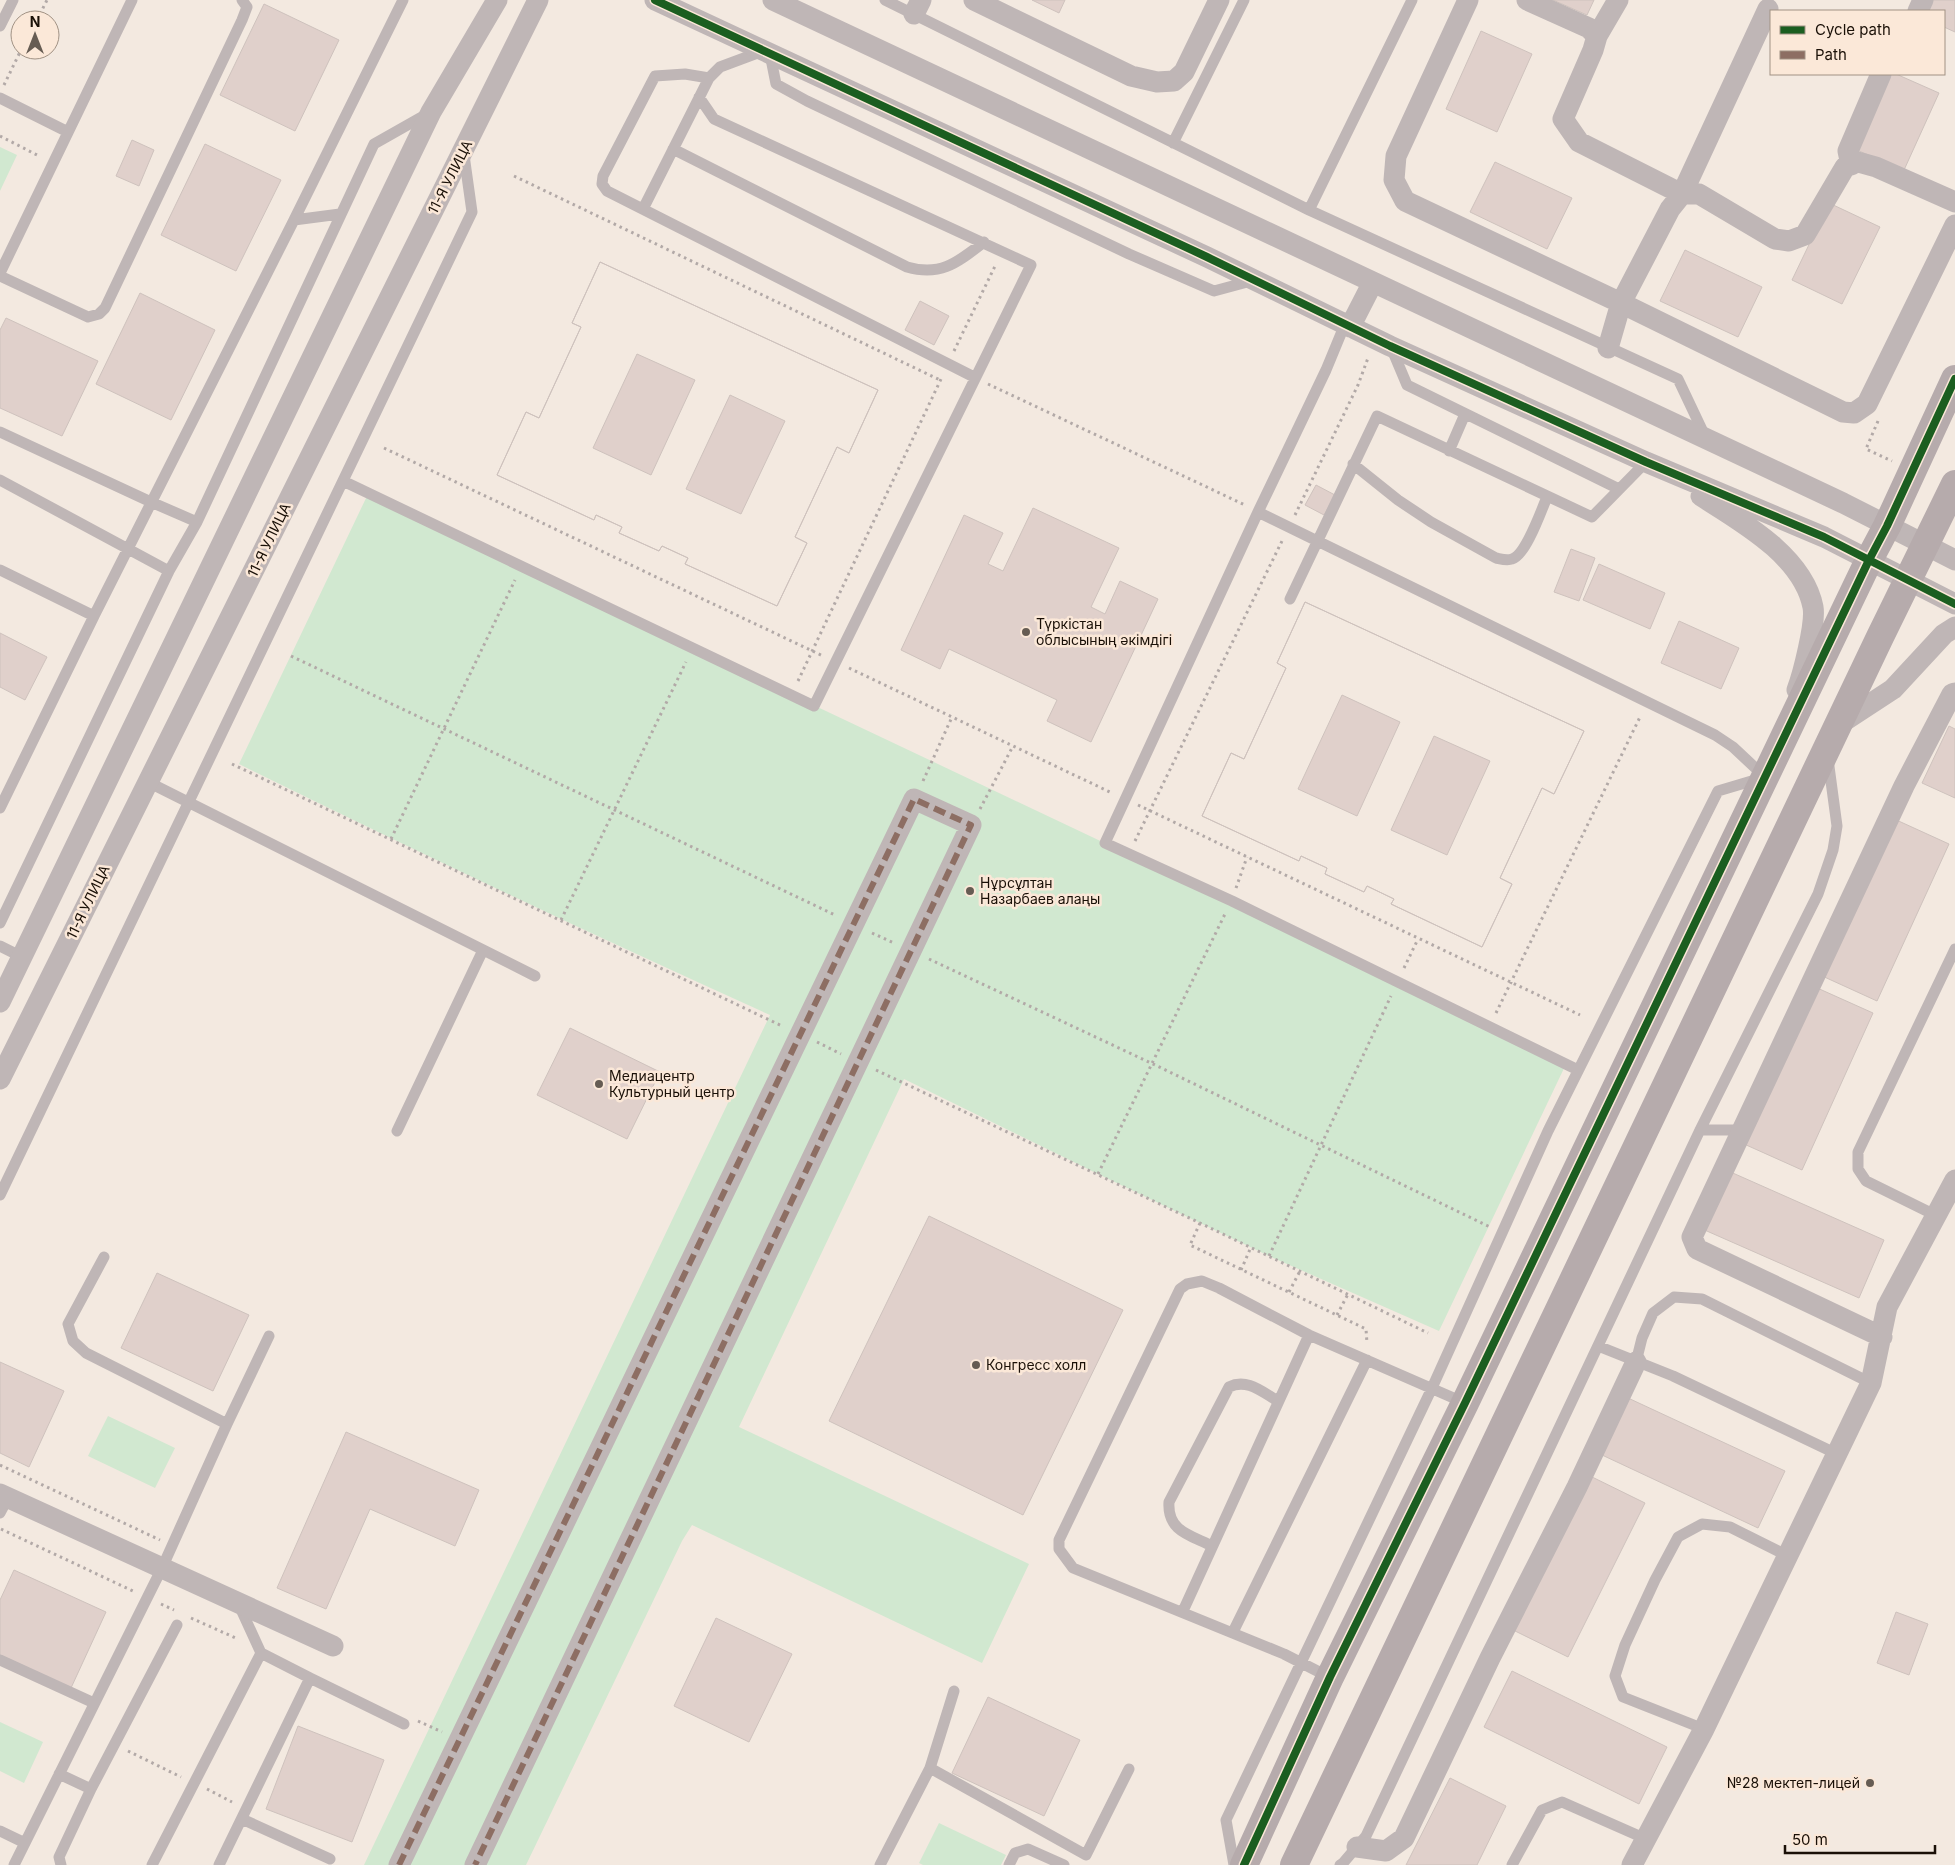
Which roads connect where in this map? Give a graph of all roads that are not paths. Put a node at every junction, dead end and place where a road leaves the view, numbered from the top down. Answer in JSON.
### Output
{"nodes":[{"id":1,"x":13,"y":0,"type":"edge"},
{"id":2,"x":132,"y":0,"type":"edge"},
{"id":3,"x":242,"y":0,"type":"edge"},
{"id":4,"x":403,"y":0,"type":"edge"},
{"id":5,"x":497,"y":0,"type":"edge"},
{"id":6,"x":538,"y":0,"type":"edge"},
{"id":7,"x":655,"y":0,"type":"edge"},
{"id":8,"x":773,"y":0,"type":"edge"},
{"id":9,"x":885,"y":0,"type":"edge"},
{"id":10,"x":974,"y":0,"type":"edge"},
{"id":11,"x":1219,"y":0,"type":"edge"},
{"id":12,"x":1244,"y":0,"type":"edge"},
{"id":13,"x":1412,"y":0,"type":"edge"},
{"id":14,"x":1468,"y":0,"type":"edge"},
{"id":15,"x":1527,"y":0,"type":"edge"},
{"id":16,"x":1618,"y":0,"type":"edge"},
{"id":17,"x":918,"y":7,"type":"edge"},
{"id":18,"x":1765,"y":7,"type":"edge"},
{"id":19,"x":0,"y":26,"type":"edge"},
{"id":20,"x":1597,"y":36,"type":"junction"},
{"id":21,"x":767,"y":52,"type":"junction"},
{"id":22,"x":1881,"y":75,"type":"edge"},
{"id":23,"x":709,"y":78,"type":"junction"},
{"id":24,"x":699,"y":97,"type":"junction"},
{"id":25,"x":0,"y":98,"type":"edge"},
{"id":26,"x":431,"y":112,"type":"junction"},
{"id":27,"x":68,"y":132,"type":"junction"},
{"id":28,"x":1173,"y":142,"type":"junction"},
{"id":29,"x":673,"y":149,"type":"junction"},
{"id":30,"x":463,"y":150,"type":"junction"},
{"id":31,"x":1850,"y":165,"type":"junction"},
{"id":32,"x":1682,"y":194,"type":"junction"},
{"id":33,"x":1955,"y":202,"type":"edge"},
{"id":34,"x":643,"y":209,"type":"junction"},
{"id":35,"x":1309,"y":210,"type":"junction"},
{"id":36,"x":340,"y":214,"type":"junction"},
{"id":37,"x":294,"y":220,"type":"junction"},
{"id":38,"x":1955,"y":225,"type":"edge"},
{"id":39,"x":984,"y":242,"type":"junction"},
{"id":40,"x":0,"y":274,"type":"edge"},
{"id":41,"x":1254,"y":280,"type":"junction"},
{"id":42,"x":1373,"y":282,"type":"junction"},
{"id":43,"x":1621,"y":303,"type":"junction"},
{"id":44,"x":1347,"y":325,"type":"junction"},
{"id":45,"x":1382,"y":342,"type":"junction"},
{"id":46,"x":1608,"y":348,"type":"junction"},
{"id":47,"x":974,"y":377,"type":"junction"},
{"id":48,"x":1955,"y":379,"type":"edge"},
{"id":49,"x":1465,"y":414,"type":"junction"},
{"id":50,"x":0,"y":432,"type":"edge"},
{"id":51,"x":1707,"y":440,"type":"junction"},
{"id":52,"x":1449,"y":451,"type":"junction"},
{"id":53,"x":1646,"y":462,"type":"junction"},
{"id":54,"x":1354,"y":464,"type":"junction"},
{"id":55,"x":0,"y":480,"type":"edge"},
{"id":56,"x":343,"y":481,"type":"junction"},
{"id":57,"x":1955,"y":484,"type":"edge"},
{"id":58,"x":1619,"y":489,"type":"junction"},
{"id":59,"x":1547,"y":497,"type":"junction"},
{"id":60,"x":151,"y":502,"type":"junction"},
{"id":61,"x":1258,"y":512,"type":"junction"},
{"id":62,"x":197,"y":522,"type":"junction"},
{"id":63,"x":1887,"y":526,"type":"junction"},
{"id":64,"x":1318,"y":541,"type":"junction"},
{"id":65,"x":1924,"y":545,"type":"junction"},
{"id":66,"x":128,"y":548,"type":"junction"},
{"id":67,"x":1869,"y":560,"type":"junction"},
{"id":68,"x":1955,"y":560,"type":"edge"},
{"id":69,"x":0,"y":570,"type":"edge"},
{"id":70,"x":169,"y":571,"type":"junction"},
{"id":71,"x":1908,"y":580,"type":"junction"},
{"id":72,"x":1290,"y":600,"type":"dead end"},
{"id":73,"x":1955,"y":604,"type":"edge"},
{"id":74,"x":94,"y":616,"type":"junction"},
{"id":75,"x":1955,"y":627,"type":"edge"},
{"id":76,"x":1955,"y":694,"type":"edge"},
{"id":77,"x":1832,"y":737,"type":"junction"},
{"id":78,"x":1765,"y":776,"type":"junction"},
{"id":79,"x":148,"y":782,"type":"junction"},
{"id":80,"x":189,"y":802,"type":"junction"},
{"id":81,"x":0,"y":808,"type":"edge"},
{"id":82,"x":0,"y":923,"type":"edge"},
{"id":83,"x":0,"y":946,"type":"edge"},
{"id":84,"x":1955,"y":949,"type":"edge"},
{"id":85,"x":483,"y":950,"type":"junction"},
{"id":86,"x":22,"y":957,"type":"junction"},
{"id":87,"x":535,"y":976,"type":"dead end"},
{"id":88,"x":0,"y":1002,"type":"edge"},
{"id":89,"x":1578,"y":1070,"type":"junction"},
{"id":90,"x":0,"y":1079,"type":"edge"},
{"id":91,"x":1700,"y":1130,"type":"junction"},
{"id":92,"x":1742,"y":1130,"type":"junction"},
{"id":93,"x":397,"y":1131,"type":"dead end"},
{"id":94,"x":1955,"y":1180,"type":"edge"},
{"id":95,"x":0,"y":1195,"type":"edge"},
{"id":96,"x":1937,"y":1216,"type":"junction"},
{"id":97,"x":104,"y":1257,"type":"dead end"},
{"id":98,"x":1309,"y":1335,"type":"junction"},
{"id":99,"x":270,"y":1336,"type":"dead end"},
{"id":100,"x":1882,"y":1337,"type":"junction"},
{"id":101,"x":1598,"y":1346,"type":"junction"},
{"id":102,"x":1367,"y":1360,"type":"junction"},
{"id":103,"x":1636,"y":1362,"type":"junction"},
{"id":104,"x":1871,"y":1383,"type":"junction"},
{"id":105,"x":1432,"y":1388,"type":"junction"},
{"id":106,"x":1278,"y":1400,"type":"junction"},
{"id":107,"x":1465,"y":1403,"type":"junction"},
{"id":108,"x":227,"y":1424,"type":"junction"},
{"id":109,"x":1837,"y":1454,"type":"junction"},
{"id":110,"x":2,"y":1502,"type":"edge"},
{"id":111,"x":1212,"y":1546,"type":"junction"},
{"id":112,"x":1788,"y":1556,"type":"junction"},
{"id":113,"x":162,"y":1568,"type":"junction"},
{"id":114,"x":238,"y":1604,"type":"junction"},
{"id":115,"x":1182,"y":1611,"type":"junction"},
{"id":116,"x":179,"y":1619,"type":"road end"},
{"id":117,"x":1233,"y":1632,"type":"junction"},
{"id":118,"x":333,"y":1646,"type":"dead end"},
{"id":119,"x":259,"y":1651,"type":"junction"},
{"id":120,"x":0,"y":1660,"type":"edge"},
{"id":121,"x":1300,"y":1662,"type":"junction"},
{"id":122,"x":1330,"y":1677,"type":"junction"},
{"id":123,"x":310,"y":1678,"type":"junction"},
{"id":124,"x":954,"y":1691,"type":"dead end"},
{"id":125,"x":94,"y":1703,"type":"junction"},
{"id":126,"x":404,"y":1724,"type":"dead end"},
{"id":127,"x":1704,"y":1729,"type":"junction"},
{"id":128,"x":930,"y":1768,"type":"junction"},
{"id":129,"x":1129,"y":1769,"type":"dead end"},
{"id":130,"x":59,"y":1774,"type":"junction"},
{"id":131,"x":91,"y":1789,"type":"junction"},
{"id":132,"x":242,"y":1819,"type":"junction"},
{"id":133,"x":0,"y":1831,"type":"edge"},
{"id":134,"x":1646,"y":1838,"type":"junction"},
{"id":135,"x":25,"y":1843,"type":"junction"},
{"id":136,"x":1357,"y":1847,"type":"junction"},
{"id":137,"x":1384,"y":1858,"type":"edge"},
{"id":138,"x":330,"y":1859,"type":"dead end"},
{"id":139,"x":14,"y":1865,"type":"edge"},
{"id":140,"x":61,"y":1865,"type":"edge"},
{"id":141,"x":152,"y":1865,"type":"edge"},
{"id":142,"x":219,"y":1865,"type":"edge"},
{"id":143,"x":400,"y":1865,"type":"edge"},
{"id":144,"x":475,"y":1865,"type":"edge"},
{"id":145,"x":880,"y":1865,"type":"edge"},
{"id":146,"x":1009,"y":1865,"type":"edge"},
{"id":147,"x":1064,"y":1865,"type":"edge"},
{"id":148,"x":1234,"y":1865,"type":"edge"},
{"id":149,"x":1244,"y":1865,"type":"edge"},
{"id":150,"x":1294,"y":1865,"type":"edge"},
{"id":151,"x":1340,"y":1865,"type":"edge"},
{"id":152,"x":1512,"y":1865,"type":"edge"},
{"id":153,"x":1632,"y":1865,"type":"edge"}],
"edges":[{"from":1,"to":19,"type":"lane"},
{"from":2,"to":27,"type":"lane"},
{"from":3,"to":40,"type":"lane"},
{"from":4,"to":37,"type":"lane"},
{"from":5,"to":26,"type":"street"},
{"from":6,"to":30,"type":"street","name":"11-Я УЛИЦА"},
{"from":7,"to":21,"type":"street"},
{"from":8,"to":42,"type":"street"},
{"from":9,"to":17,"type":"lane"},
{"from":10,"to":11,"type":"street"},
{"from":12,"to":28,"type":"lane"},
{"from":13,"to":35,"type":"lane"},
{"from":14,"to":43,"type":"street"},
{"from":15,"to":20,"type":"street"},
{"from":16,"to":20,"type":"street"},
{"from":17,"to":28,"type":"lane"},
{"from":18,"to":32,"type":"street"},
{"from":20,"to":32,"type":"street"},
{"from":21,"to":23,"type":"lane"},
{"from":21,"to":41,"type":"street"},
{"from":21,"to":41,"type":"lane"},
{"from":22,"to":31,"type":"street"},
{"from":23,"to":24,"type":"lane"},
{"from":23,"to":34,"type":"lane"},
{"from":24,"to":29,"type":"lane"},
{"from":24,"to":39,"type":"lane"},
{"from":25,"to":27,"type":"lane"},
{"from":26,"to":36,"type":"lane"},
{"from":26,"to":86,"type":"street"},
{"from":27,"to":40,"type":"lane"},
{"from":28,"to":35,"type":"lane"},
{"from":29,"to":34,"type":"lane"},
{"from":29,"to":39,"type":"lane"},
{"from":30,"to":56,"type":"lane"},
{"from":30,"to":79,"type":"street","name":"11-Я УЛИЦА"},
{"from":31,"to":32,"type":"street"},
{"from":31,"to":33,"type":"street"},
{"from":32,"to":43,"type":"street"},
{"from":34,"to":47,"type":"lane"},
{"from":35,"to":46,"type":"lane"},
{"from":36,"to":37,"type":"lane"},
{"from":36,"to":62,"type":"lane"},
{"from":37,"to":60,"type":"lane"},
{"from":38,"to":43,"type":"street"},
{"from":39,"to":47,"type":"lane"},
{"from":41,"to":44,"type":"street"},
{"from":42,"to":44,"type":"street"},
{"from":42,"to":51,"type":"street"},
{"from":43,"to":46,"type":"street"},
{"from":44,"to":45,"type":"street"},
{"from":44,"to":61,"type":"lane"},
{"from":45,"to":49,"type":"lane"},
{"from":45,"to":53,"type":"street"},
{"from":46,"to":51,"type":"lane"},
{"from":47,"to":56,"type":"lane"},
{"from":48,"to":63,"type":"street"},
{"from":49,"to":52,"type":"lane"},
{"from":49,"to":58,"type":"lane"},
{"from":50,"to":60,"type":"lane"},
{"from":51,"to":63,"type":"street"},
{"from":52,"to":54,"type":"lane"},
{"from":52,"to":59,"type":"lane"},
{"from":53,"to":58,"type":"lane"},
{"from":53,"to":67,"type":"street"},
{"from":53,"to":78,"type":"street"},
{"from":54,"to":59,"type":"lane"},
{"from":54,"to":64,"type":"lane"},
{"from":55,"to":66,"type":"lane"},
{"from":56,"to":80,"type":"lane"},
{"from":57,"to":65,"type":"street"},
{"from":58,"to":59,"type":"lane"},
{"from":60,"to":62,"type":"lane"},
{"from":60,"to":66,"type":"lane"},
{"from":61,"to":64,"type":"lane"},
{"from":61,"to":89,"type":"lane"},
{"from":62,"to":70,"type":"lane"},
{"from":63,"to":65,"type":"street"},
{"from":63,"to":67,"type":"street"},
{"from":64,"to":72,"type":"lane"},
{"from":64,"to":78,"type":"lane"},
{"from":65,"to":68,"type":"street"},
{"from":65,"to":71,"type":"street"},
{"from":66,"to":70,"type":"lane"},
{"from":66,"to":74,"type":"lane"},
{"from":67,"to":71,"type":"street"},
{"from":67,"to":78,"type":"street"},
{"from":69,"to":74,"type":"lane"},
{"from":70,"to":82,"type":"lane"},
{"from":71,"to":73,"type":"street"},
{"from":71,"to":77,"type":"street"},
{"from":74,"to":81,"type":"lane"},
{"from":75,"to":77,"type":"street"},
{"from":76,"to":92,"type":"street"},
{"from":77,"to":91,"type":"lane"},
{"from":77,"to":150,"type":"street"},
{"from":78,"to":89,"type":"lane"},
{"from":78,"to":107,"type":"street"},
{"from":79,"to":80,"type":"lane"},
{"from":79,"to":90,"type":"street","name":"11-Я УЛИЦА"},
{"from":80,"to":85,"type":"lane"},
{"from":80,"to":95,"type":"lane"},
{"from":83,"to":86,"type":"lane"},
{"from":84,"to":96,"type":"lane"},
{"from":85,"to":87,"type":"lane"},
{"from":85,"to":93,"type":"lane"},
{"from":86,"to":88,"type":"street"},
{"from":89,"to":105,"type":"lane"},
{"from":91,"to":92,"type":"lane"},
{"from":91,"to":101,"type":"lane"},
{"from":92,"to":100,"type":"street"},
{"from":94,"to":96,"type":"street"},
{"from":96,"to":100,"type":"street"},
{"from":97,"to":108,"type":"lane"},
{"from":98,"to":102,"type":"lane"},
{"from":98,"to":106,"type":"lane"},
{"from":98,"to":115,"type":"lane"},
{"from":99,"to":108,"type":"lane"},
{"from":100,"to":104,"type":"street"},
{"from":101,"to":103,"type":"lane"},
{"from":101,"to":136,"type":"lane"},
{"from":102,"to":105,"type":"lane"},
{"from":102,"to":117,"type":"lane"},
{"from":103,"to":104,"type":"lane"},
{"from":103,"to":109,"type":"lane"},
{"from":103,"to":137,"type":"street"},
{"from":104,"to":109,"type":"street"},
{"from":105,"to":107,"type":"lane"},
{"from":105,"to":121,"type":"lane"},
{"from":106,"to":111,"type":"lane"},
{"from":106,"to":111,"type":"lane"},
{"from":107,"to":122,"type":"street"},
{"from":108,"to":113,"type":"lane"},
{"from":109,"to":112,"type":"street"},
{"from":110,"to":113,"type":"street"},
{"from":111,"to":115,"type":"lane"},
{"from":112,"to":127,"type":"street"},
{"from":112,"to":127,"type":"lane"},
{"from":113,"to":114,"type":"street"},
{"from":113,"to":125,"type":"lane"},
{"from":114,"to":118,"type":"street"},
{"from":114,"to":119,"type":"lane"},
{"from":115,"to":117,"type":"lane"},
{"from":116,"to":131,"type":"lane"},
{"from":117,"to":121,"type":"lane"},
{"from":119,"to":123,"type":"lane"},
{"from":119,"to":141,"type":"lane"},
{"from":120,"to":125,"type":"lane"},
{"from":121,"to":122,"type":"lane"},
{"from":121,"to":148,"type":"lane"},
{"from":122,"to":149,"type":"street"},
{"from":123,"to":126,"type":"lane"},
{"from":123,"to":132,"type":"lane"},
{"from":124,"to":128,"type":"lane"},
{"from":125,"to":130,"type":"lane"},
{"from":127,"to":134,"type":"street"},
{"from":128,"to":129,"type":"lane"},
{"from":128,"to":145,"type":"lane"},
{"from":130,"to":131,"type":"lane"},
{"from":130,"to":135,"type":"lane"},
{"from":131,"to":140,"type":"lane"},
{"from":132,"to":138,"type":"lane"},
{"from":132,"to":142,"type":"lane"},
{"from":133,"to":135,"type":"lane"},
{"from":134,"to":152,"type":"lane"},
{"from":134,"to":153,"type":"street"},
{"from":135,"to":139,"type":"lane"},
{"from":136,"to":137,"type":"street"},
{"from":136,"to":151,"type":"lane"},
{"from":143,"to":144,"type":"street"},
{"from":146,"to":147,"type":"lane"}]}
